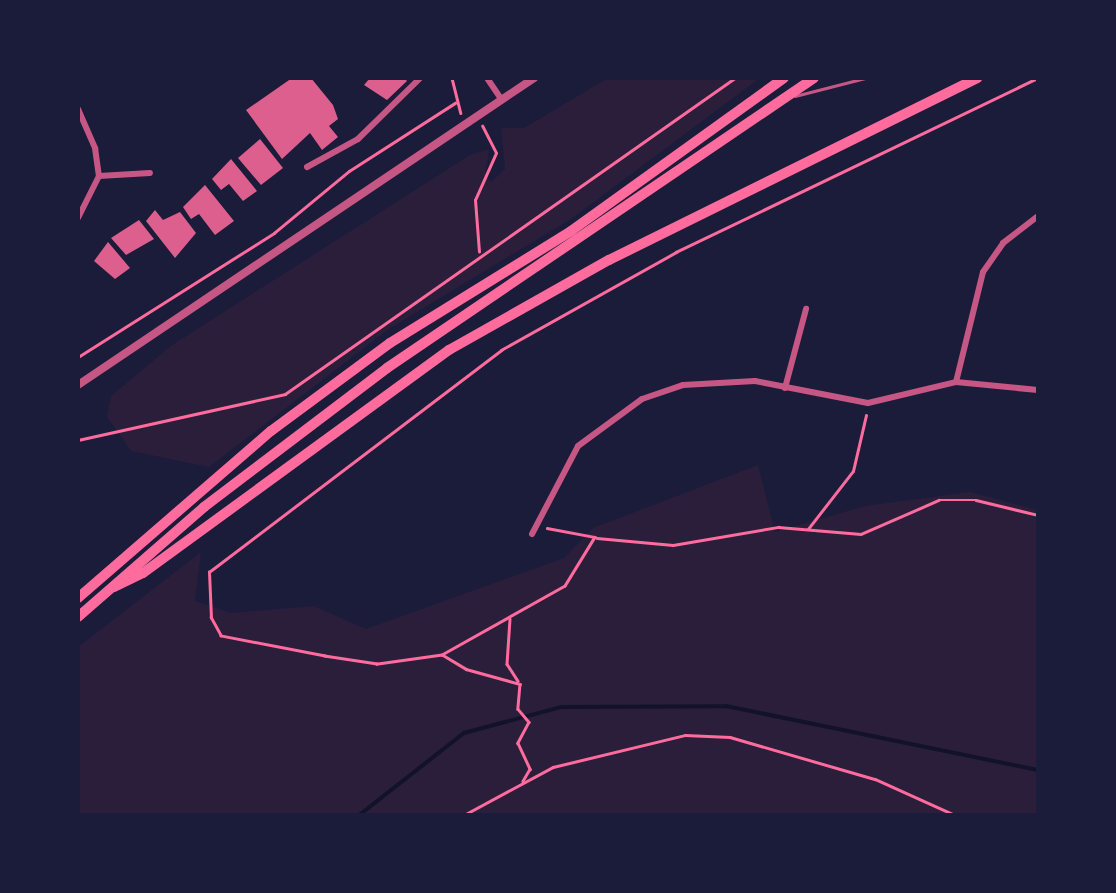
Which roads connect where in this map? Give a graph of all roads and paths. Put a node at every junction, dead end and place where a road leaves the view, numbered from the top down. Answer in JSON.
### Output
{"nodes":[{"id":1,"x":420,"y":78,"type":"edge"},
{"id":2,"x":452,"y":78,"type":"edge"},
{"id":3,"x":487,"y":78,"type":"edge"},
{"id":4,"x":534,"y":78,"type":"edge"},
{"id":5,"x":734,"y":78,"type":"edge"},
{"id":6,"x":784,"y":78,"type":"edge"},
{"id":7,"x":814,"y":78,"type":"edge"},
{"id":8,"x":865,"y":78,"type":"edge"},
{"id":9,"x":978,"y":78,"type":"edge"},
{"id":10,"x":1038,"y":78,"type":"edge"},
{"id":11,"x":786,"y":97,"type":"junction"},
{"id":12,"x":501,"y":99,"type":"junction"},
{"id":13,"x":454,"y":102,"type":"junction"},
{"id":14,"x":78,"y":109,"type":"edge"},
{"id":15,"x":472,"y":120,"type":"junction"},
{"id":16,"x":307,"y":167,"type":"dead end"},
{"id":17,"x":150,"y":173,"type":"dead end"},
{"id":18,"x":98,"y":176,"type":"junction"},
{"id":19,"x":1038,"y":216,"type":"edge"},
{"id":20,"x":78,"y":218,"type":"edge"},
{"id":21,"x":479,"y":254,"type":"junction"},
{"id":22,"x":806,"y":309,"type":"dead end"},
{"id":23,"x":78,"y":357,"type":"edge"},
{"id":24,"x":956,"y":382,"type":"junction"},
{"id":25,"x":78,"y":385,"type":"edge"},
{"id":26,"x":785,"y":388,"type":"junction"},
{"id":27,"x":1038,"y":390,"type":"edge"},
{"id":28,"x":868,"y":403,"type":"junction"},
{"id":29,"x":78,"y":440,"type":"edge"},
{"id":30,"x":1038,"y":516,"type":"edge"},
{"id":31,"x":807,"y":530,"type":"junction"},
{"id":32,"x":532,"y":534,"type":"joint"},
{"id":33,"x":595,"y":538,"type":"junction"},
{"id":34,"x":114,"y":587,"type":"junction"},
{"id":35,"x":78,"y":598,"type":"edge"},
{"id":36,"x":78,"y":617,"type":"edge"},
{"id":37,"x":510,"y":617,"type":"junction"},
{"id":38,"x":442,"y":655,"type":"junction"},
{"id":39,"x":520,"y":684,"type":"junction"},
{"id":40,"x":522,"y":783,"type":"junction"},
{"id":41,"x":462,"y":816,"type":"edge"},
{"id":42,"x":957,"y":816,"type":"edge"}],
"edges":[{"from":1,"to":16,"type":"street"},
{"from":2,"to":13,"type":"path"},
{"from":3,"to":12,"type":"street"},
{"from":4,"to":12,"type":"street"},
{"from":5,"to":21,"type":"path"},
{"from":6,"to":35,"type":"highway"},
{"from":7,"to":11,"type":"highway"},
{"from":8,"to":11,"type":"lane"},
{"from":9,"to":34,"type":"highway"},
{"from":10,"to":38,"type":"path"},
{"from":11,"to":34,"type":"highway"},
{"from":12,"to":15,"type":"street"},
{"from":13,"to":15,"type":"path"},
{"from":13,"to":23,"type":"path"},
{"from":14,"to":18,"type":"street"},
{"from":15,"to":21,"type":"path"},
{"from":15,"to":25,"type":"street"},
{"from":17,"to":18,"type":"street"},
{"from":18,"to":20,"type":"street"},
{"from":19,"to":24,"type":"street"},
{"from":21,"to":29,"type":"path"},
{"from":22,"to":26,"type":"street"},
{"from":24,"to":27,"type":"street"},
{"from":24,"to":28,"type":"street"},
{"from":26,"to":28,"type":"street"},
{"from":26,"to":32,"type":"street"},
{"from":28,"to":31,"type":"path"},
{"from":30,"to":31,"type":"path"},
{"from":31,"to":33,"type":"path"},
{"from":32,"to":33,"type":"path"},
{"from":33,"to":37,"type":"path"},
{"from":34,"to":36,"type":"highway"},
{"from":37,"to":38,"type":"path"},
{"from":37,"to":39,"type":"path"},
{"from":38,"to":39,"type":"path"},
{"from":39,"to":40,"type":"path"},
{"from":40,"to":41,"type":"path"},
{"from":40,"to":42,"type":"path"}]}
